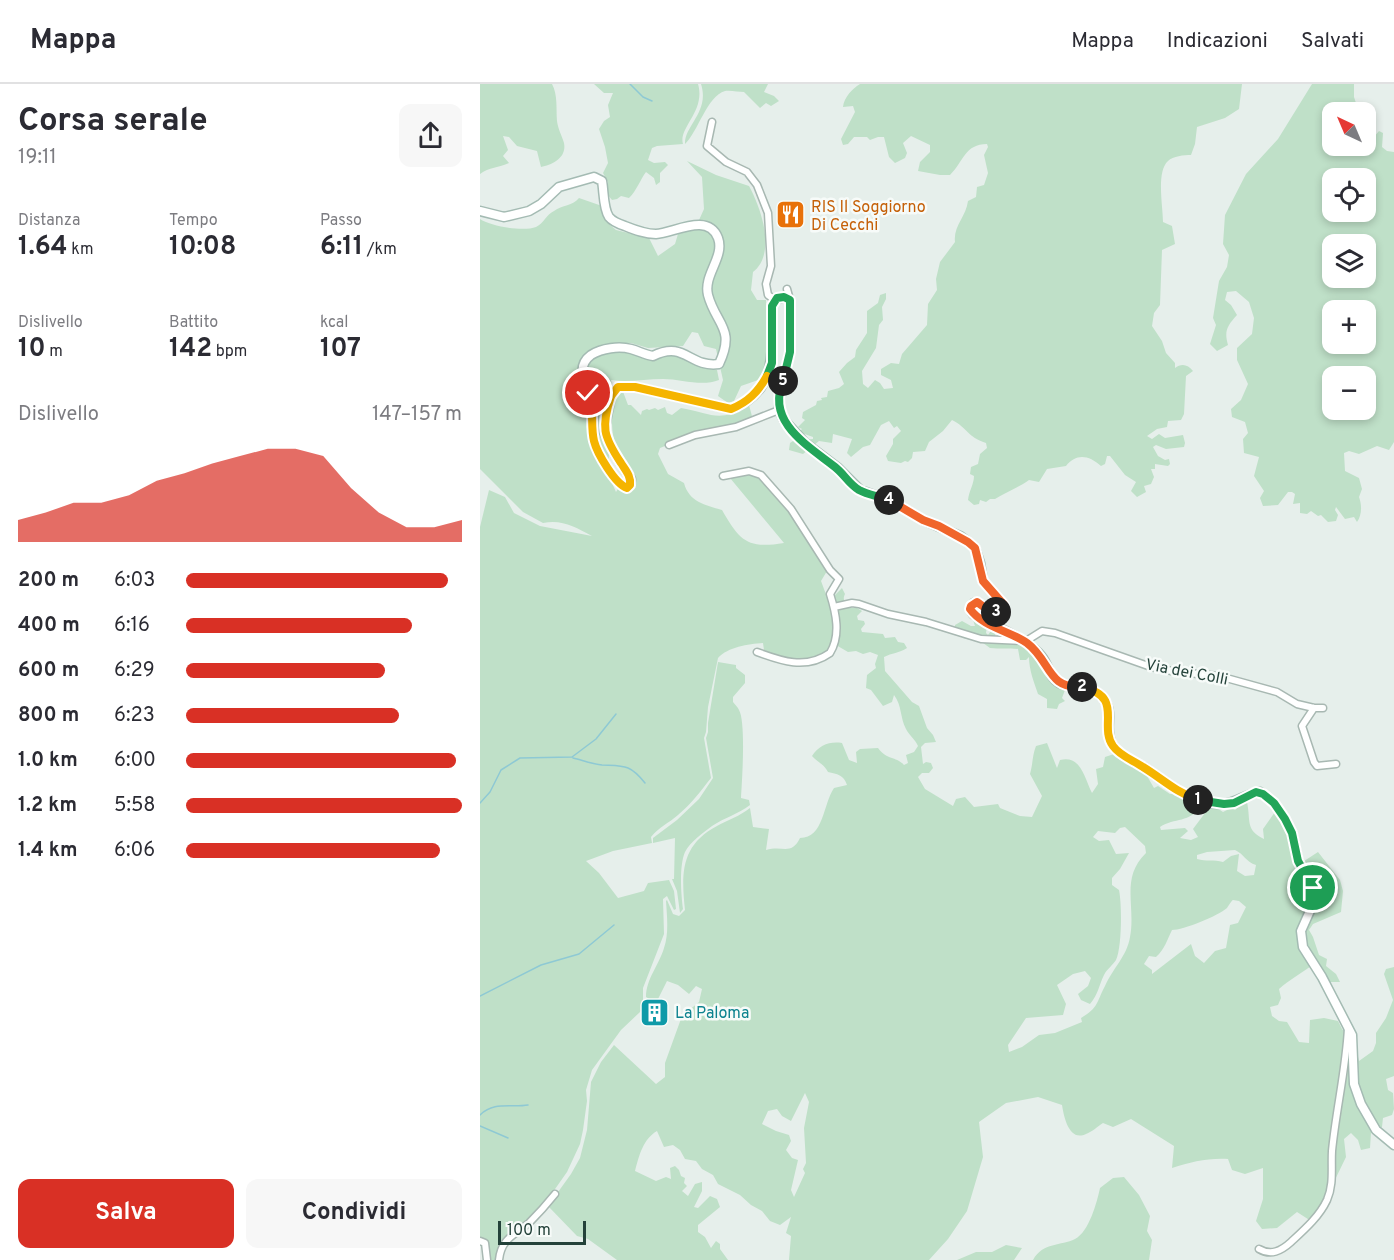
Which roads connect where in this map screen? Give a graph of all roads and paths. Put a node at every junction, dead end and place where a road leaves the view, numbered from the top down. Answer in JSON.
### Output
{"nodes":[{"id":1,"x":712,"y":122,"type":"dead end"},
{"id":2,"x":480,"y":211,"type":"edge"},
{"id":3,"x":787,"y":289,"type":"dead end"},
{"id":4,"x":775,"y":300,"type":"junction"},
{"id":5,"x":790,"y":300,"type":"junction"},
{"id":6,"x":779,"y":410,"type":"junction"},
{"id":7,"x":669,"y":445,"type":"dead end"},
{"id":8,"x":723,"y":476,"type":"dead end"},
{"id":9,"x":834,"y":607,"type":"junction"},
{"id":10,"x":1026,"y":641,"type":"junction"},
{"id":11,"x":757,"y":652,"type":"dead end"},
{"id":12,"x":1314,"y":708,"type":"junction"},
{"id":13,"x":1323,"y":708,"type":"dead end"},
{"id":14,"x":1336,"y":764,"type":"dead end"},
{"id":15,"x":1348,"y":1027,"type":"junction"},
{"id":16,"x":1394,"y":1146,"type":"edge"},
{"id":17,"x":555,"y":1194,"type":"dead end"},
{"id":18,"x":480,"y":1241,"type":"edge"},
{"id":19,"x":1259,"y":1249,"type":"dead end"},
{"id":20,"x":487,"y":1260,"type":"edge"},
{"id":21,"x":499,"y":1260,"type":"edge"}],
"edges":[{"from":1,"to":4,"type":"street"},
{"from":2,"to":4,"type":"street"},
{"from":3,"to":5,"type":"street"},
{"from":4,"to":5,"type":"street"},
{"from":5,"to":6,"type":"street"},
{"from":6,"to":7,"type":"street"},
{"from":6,"to":10,"type":"street"},
{"from":8,"to":9,"type":"street"},
{"from":9,"to":10,"type":"street","name":"Via dei Colli"},
{"from":9,"to":11,"type":"street"},
{"from":10,"to":12,"type":"street","name":"Via dei Colli"},
{"from":10,"to":15,"type":"street"},
{"from":12,"to":13,"type":"street","name":"Via dei Colli"},
{"from":12,"to":14,"type":"street"},
{"from":15,"to":16,"type":"street"},
{"from":15,"to":19,"type":"street"},
{"from":17,"to":21,"type":"street"},
{"from":18,"to":20,"type":"street"}]}
